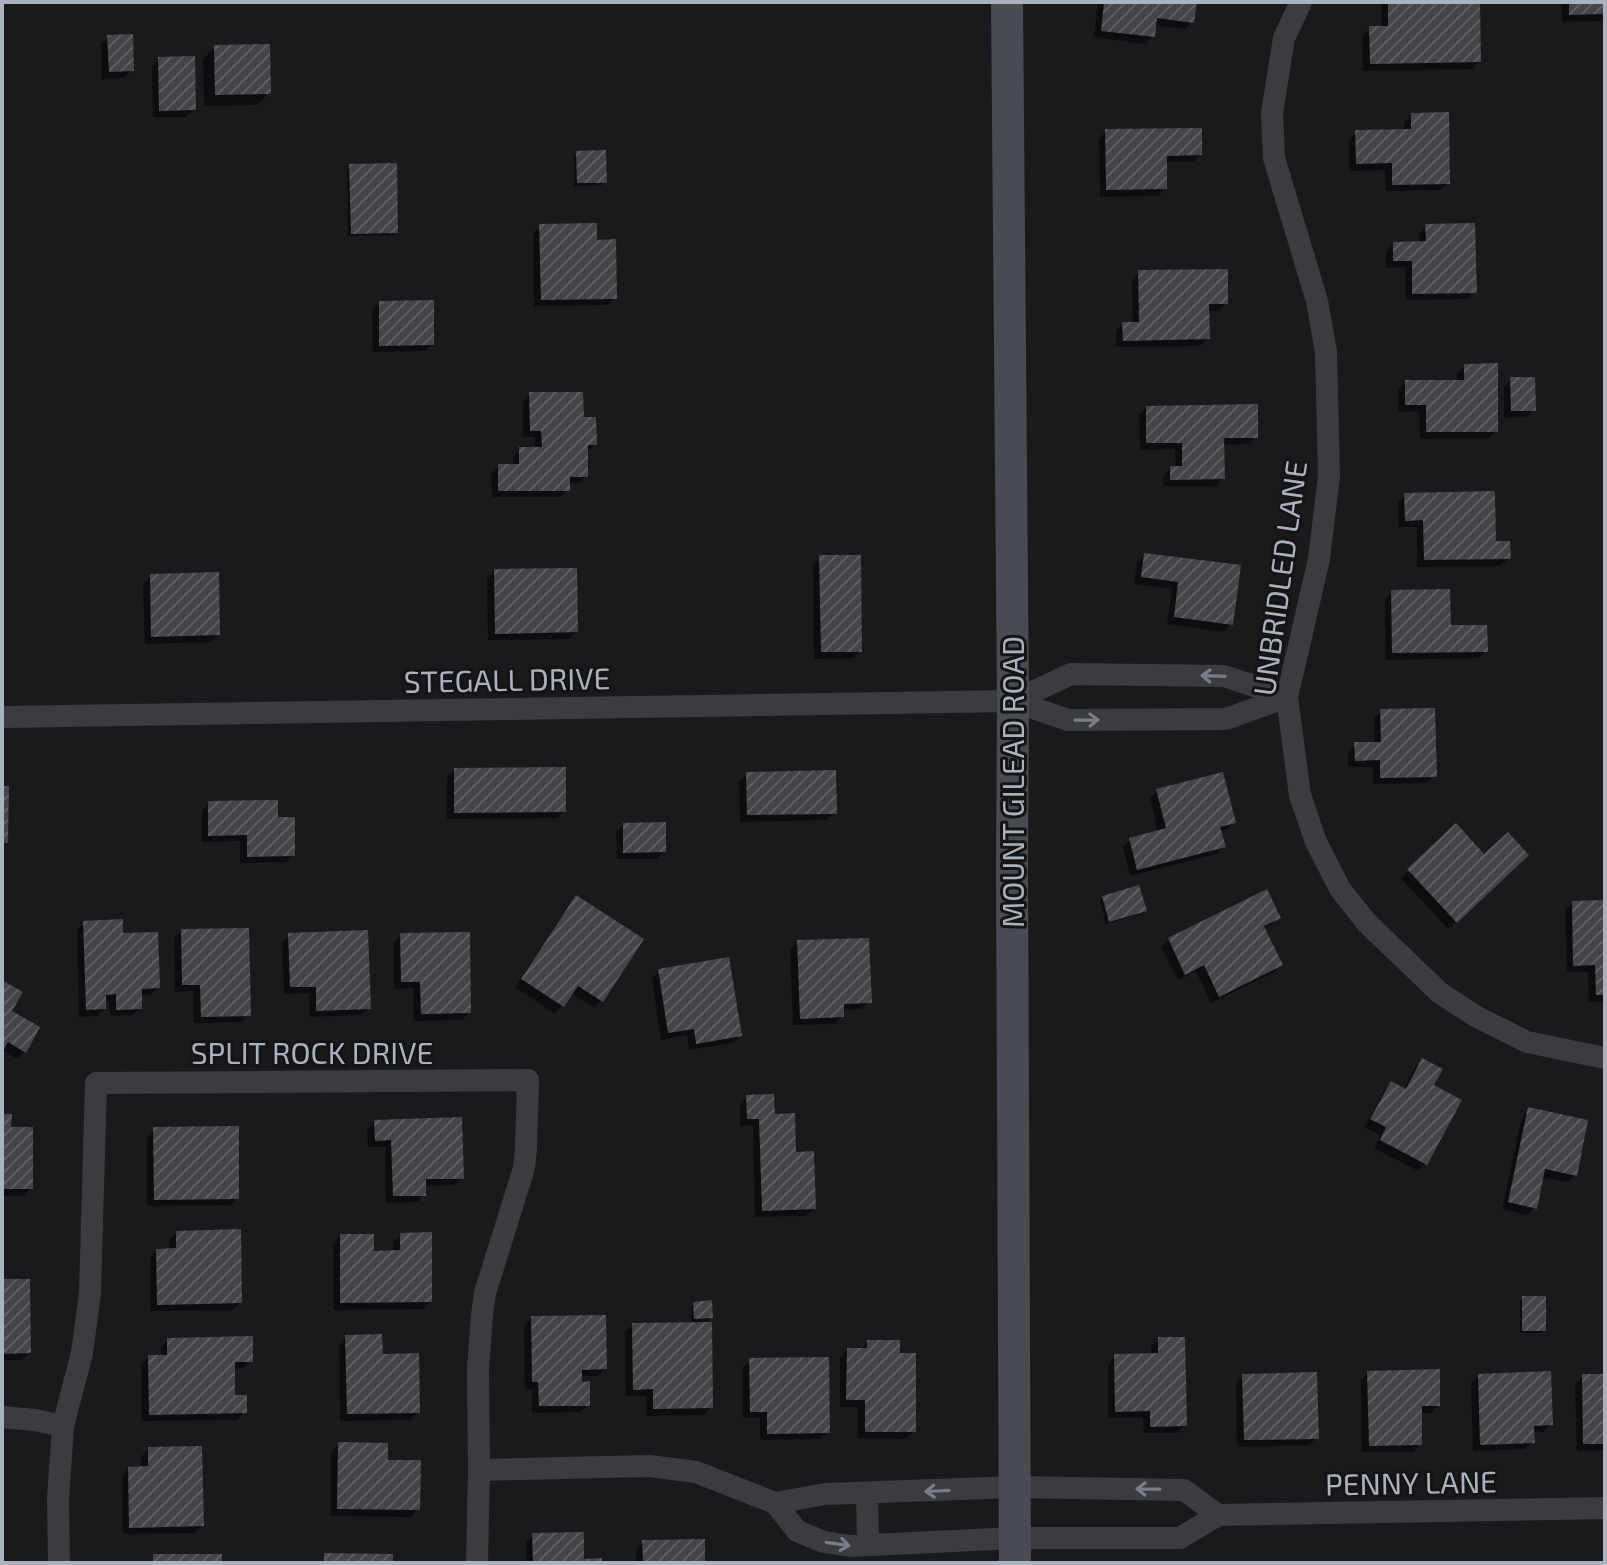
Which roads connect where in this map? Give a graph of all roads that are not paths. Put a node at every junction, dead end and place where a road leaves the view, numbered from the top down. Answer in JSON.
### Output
{"nodes":[{"id":1,"x":1007,"y":2,"type":"edge"},
{"id":2,"x":1301,"y":2,"type":"edge"},
{"id":3,"x":1287,"y":697,"type":"junction"},
{"id":4,"x":1013,"y":701,"type":"junction"},
{"id":5,"x":2,"y":717,"type":"edge"},
{"id":6,"x":1605,"y":1058,"type":"edge"},
{"id":7,"x":2,"y":1417,"type":"edge"},
{"id":8,"x":63,"y":1426,"type":"junction"},
{"id":9,"x":479,"y":1470,"type":"junction"},
{"id":10,"x":1015,"y":1487,"type":"junction"},
{"id":11,"x":867,"y":1493,"type":"junction"},
{"id":12,"x":775,"y":1503,"type":"junction"},
{"id":13,"x":1605,"y":1508,"type":"edge"},
{"id":14,"x":1218,"y":1515,"type":"junction"},
{"id":15,"x":868,"y":1545,"type":"junction"},
{"id":16,"x":1015,"y":1551,"type":"edge"},
{"id":17,"x":59,"y":1563,"type":"edge"},
{"id":18,"x":477,"y":1563,"type":"edge"}],
"edges":[{"from":1,"to":4,"type":"street","name":"MOUNT GILEAD ROAD"},
{"from":2,"to":3,"type":"street","name":"UNBRIDLED LANE"},
{"from":4,"to":3,"type":"street","one_way":true},
{"from":3,"to":4,"type":"street","one_way":true},
{"from":3,"to":6,"type":"street","name":"UNBRIDLED LANE"},
{"from":4,"to":5,"type":"street","name":"STEGALL DRIVE"},
{"from":4,"to":10,"type":"street","name":"MOUNT GILEAD ROAD"},
{"from":7,"to":8,"type":"street"},
{"from":8,"to":9,"type":"street","name":"SPLIT ROCK DRIVE"},
{"from":8,"to":17,"type":"street"},
{"from":9,"to":12,"type":"street"},
{"from":9,"to":18,"type":"street"},
{"from":10,"to":11,"type":"street","one_way":true},
{"from":14,"to":10,"type":"street","one_way":true},
{"from":10,"to":16,"type":"street","name":"MOUNT GILEAD ROAD"},
{"from":11,"to":12,"type":"street"},
{"from":11,"to":15,"type":"street"},
{"from":12,"to":15,"type":"street","one_way":true},
{"from":13,"to":14,"type":"street","name":"PENNY LANE"},
{"from":14,"to":16,"type":"street"},
{"from":15,"to":16,"type":"street"}]}
